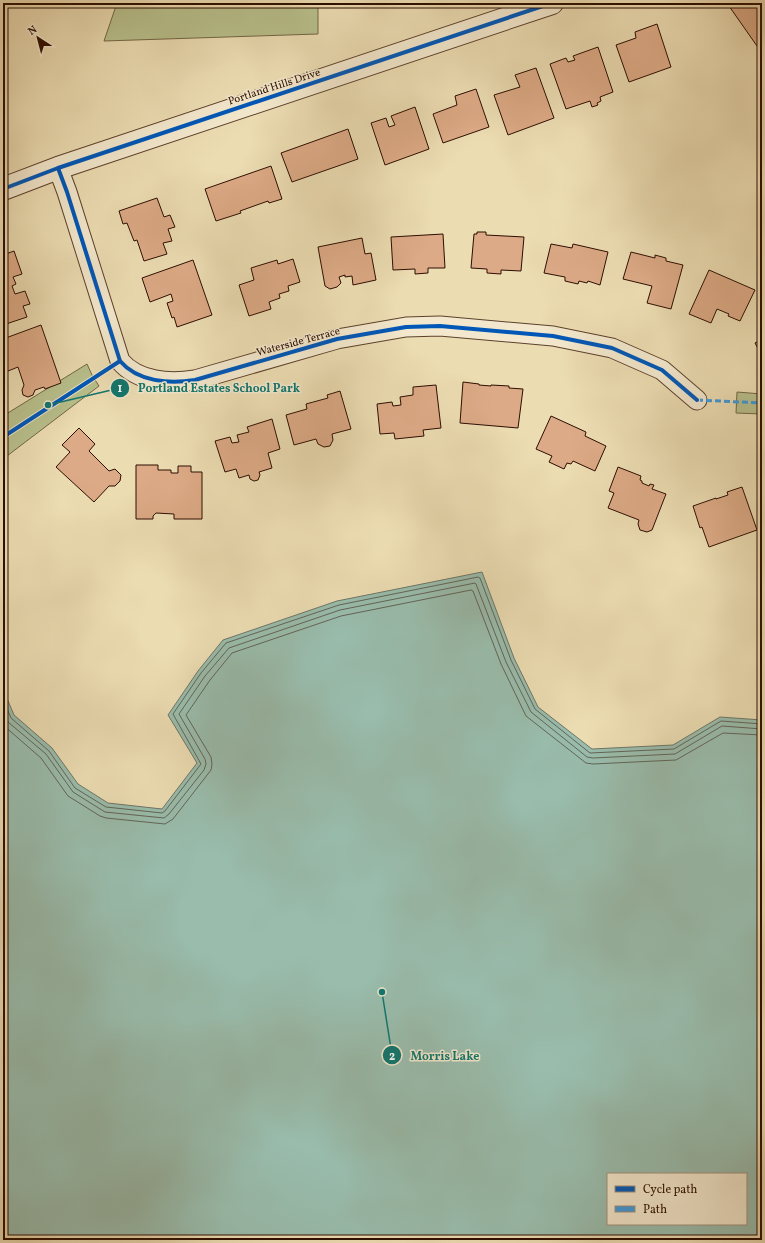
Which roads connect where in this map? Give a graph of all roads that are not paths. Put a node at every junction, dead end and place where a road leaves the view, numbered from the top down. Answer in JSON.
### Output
{"nodes":[{"id":1,"x":552,"y":3,"type":"edge"},
{"id":2,"x":58,"y":168,"type":"junction"},
{"id":3,"x":3,"y":189,"type":"edge"},
{"id":4,"x":697,"y":400,"type":"dead end"}],
"edges":[{"from":1,"to":2,"type":"street","name":"Portland Hills Drive"},
{"from":2,"to":3,"type":"street","name":"Portland Hills Drive"},
{"from":2,"to":4,"type":"street","name":"Waterside Terrace"}]}
